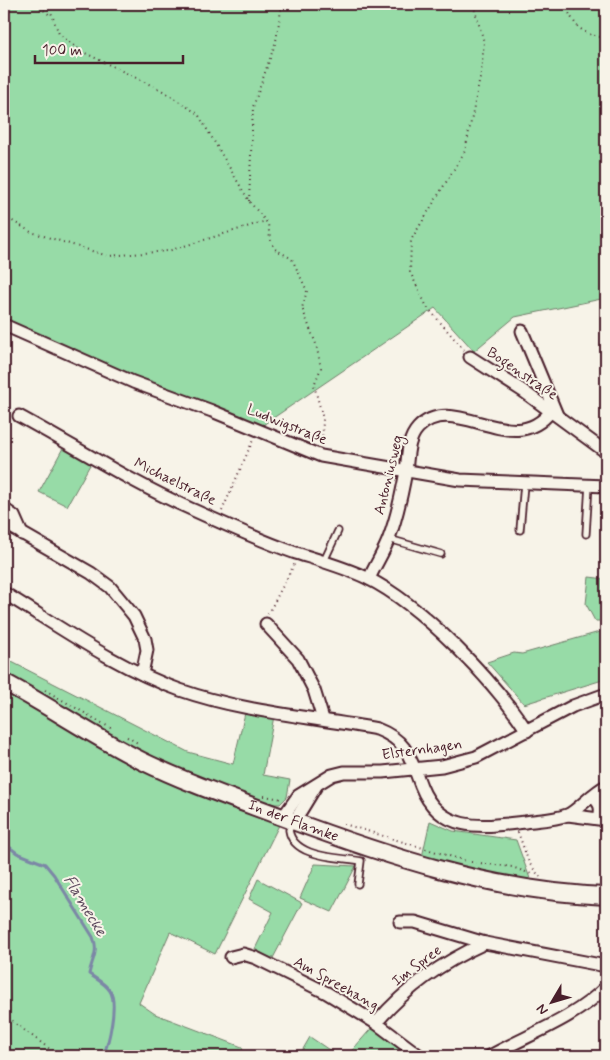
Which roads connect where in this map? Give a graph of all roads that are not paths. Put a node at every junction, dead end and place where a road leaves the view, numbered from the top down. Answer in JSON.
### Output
{"nodes":[{"id":1,"x":4,"y":325,"type":"edge"},
{"id":2,"x":522,"y":331,"type":"dead end"},
{"id":3,"x":470,"y":357,"type":"road end"},
{"id":4,"x":554,"y":413,"type":"junction"},
{"id":5,"x":18,"y":416,"type":"dead end"},
{"id":6,"x":606,"y":452,"type":"edge"},
{"id":7,"x":406,"y":470,"type":"junction"},
{"id":8,"x":524,"y":484,"type":"junction"},
{"id":9,"x":589,"y":485,"type":"junction"},
{"id":10,"x":606,"y":486,"type":"edge"},
{"id":11,"x":4,"y":513,"type":"edge"},
{"id":12,"x":4,"y":523,"type":"edge"},
{"id":13,"x":520,"y":530,"type":"dead end"},
{"id":14,"x":338,"y":531,"type":"dead end"},
{"id":15,"x":22,"y":534,"type":"junction"},
{"id":16,"x":586,"y":534,"type":"dead end"},
{"id":17,"x":389,"y":539,"type":"junction"},
{"id":18,"x":441,"y":554,"type":"dead end"},
{"id":19,"x":324,"y":561,"type":"junction"},
{"id":20,"x":369,"y":579,"type":"junction"},
{"id":21,"x":4,"y":593,"type":"edge"},
{"id":22,"x":266,"y":624,"type":"road end"},
{"id":23,"x":142,"y":674,"type":"junction"},
{"id":24,"x":4,"y":682,"type":"edge"},
{"id":25,"x":606,"y":694,"type":"edge"},
{"id":26,"x":322,"y":719,"type":"junction"},
{"id":27,"x":527,"y":732,"type":"junction"},
{"id":28,"x":416,"y":769,"type":"junction"},
{"id":29,"x":318,"y":783,"type":"junction"},
{"id":30,"x":606,"y":786,"type":"edge"},
{"id":31,"x":592,"y":796,"type":"junction"},
{"id":32,"x":568,"y":815,"type":"junction"},
{"id":33,"x":288,"y":819,"type":"junction"},
{"id":34,"x":603,"y":819,"type":"edge"},
{"id":35,"x":358,"y":884,"type":"dead end"},
{"id":36,"x":606,"y":896,"type":"edge"},
{"id":37,"x":400,"y":922,"type":"dead end"},
{"id":38,"x":485,"y":943,"type":"junction"},
{"id":39,"x":231,"y":957,"type":"dead end"},
{"id":40,"x":606,"y":966,"type":"edge"},
{"id":41,"x":606,"y":987,"type":"edge"},
{"id":42,"x":376,"y":1024,"type":"junction"},
{"id":43,"x":420,"y":1056,"type":"edge"},
{"id":44,"x":490,"y":1056,"type":"edge"}],
"edges":[{"from":1,"to":7,"type":"street","name":"Ludwigstraße"},
{"from":2,"to":4,"type":"street","name":"Bogenstraße"},
{"from":3,"to":4,"type":"street","name":"Bogenstraße"},
{"from":4,"to":6,"type":"street","name":"Bogenstraße"},
{"from":4,"to":7,"type":"street","name":"Antoniusweg"},
{"from":5,"to":19,"type":"street","name":"Michaelstraße"},
{"from":7,"to":8,"type":"street","name":"Ludwigstraße"},
{"from":7,"to":17,"type":"street","name":"Antoniusweg"},
{"from":8,"to":9,"type":"street","name":"Ludwigstraße"},
{"from":8,"to":13,"type":"lane"},
{"from":9,"to":10,"type":"street","name":"Ludwigstraße"},
{"from":9,"to":16,"type":"lane"},
{"from":11,"to":15,"type":"street"},
{"from":12,"to":15,"type":"street"},
{"from":14,"to":19,"type":"lane"},
{"from":15,"to":23,"type":"street"},
{"from":17,"to":18,"type":"lane"},
{"from":17,"to":20,"type":"street","name":"Antoniusweg"},
{"from":19,"to":20,"type":"street","name":"Michaelstraße"},
{"from":20,"to":27,"type":"street","name":"Michaelstraße"},
{"from":21,"to":23,"type":"street"},
{"from":22,"to":26,"type":"street"},
{"from":23,"to":26,"type":"street"},
{"from":24,"to":33,"type":"main road","name":"In der Flamke"},
{"from":25,"to":27,"type":"street","name":"Elsternhagen"},
{"from":26,"to":28,"type":"street"},
{"from":27,"to":28,"type":"street","name":"Elsternhagen"},
{"from":28,"to":29,"type":"street","name":"Elsternhagen"},
{"from":28,"to":32,"type":"street"},
{"from":29,"to":33,"type":"street"},
{"from":29,"to":33,"type":"street","name":"Elsternhagen"},
{"from":30,"to":31,"type":"street"},
{"from":31,"to":32,"type":"street"},
{"from":31,"to":34,"type":"street"},
{"from":32,"to":34,"type":"street"},
{"from":33,"to":35,"type":"lane"},
{"from":33,"to":36,"type":"main road","name":"In der Flamke"},
{"from":37,"to":38,"type":"street","name":"Im Spree"},
{"from":38,"to":40,"type":"street","name":"Im Spree"},
{"from":38,"to":42,"type":"street","name":"Im Spree"},
{"from":39,"to":42,"type":"street","name":"Am Spreehang"},
{"from":41,"to":44,"type":"street"},
{"from":42,"to":43,"type":"street","name":"Am Spreehang"}]}
